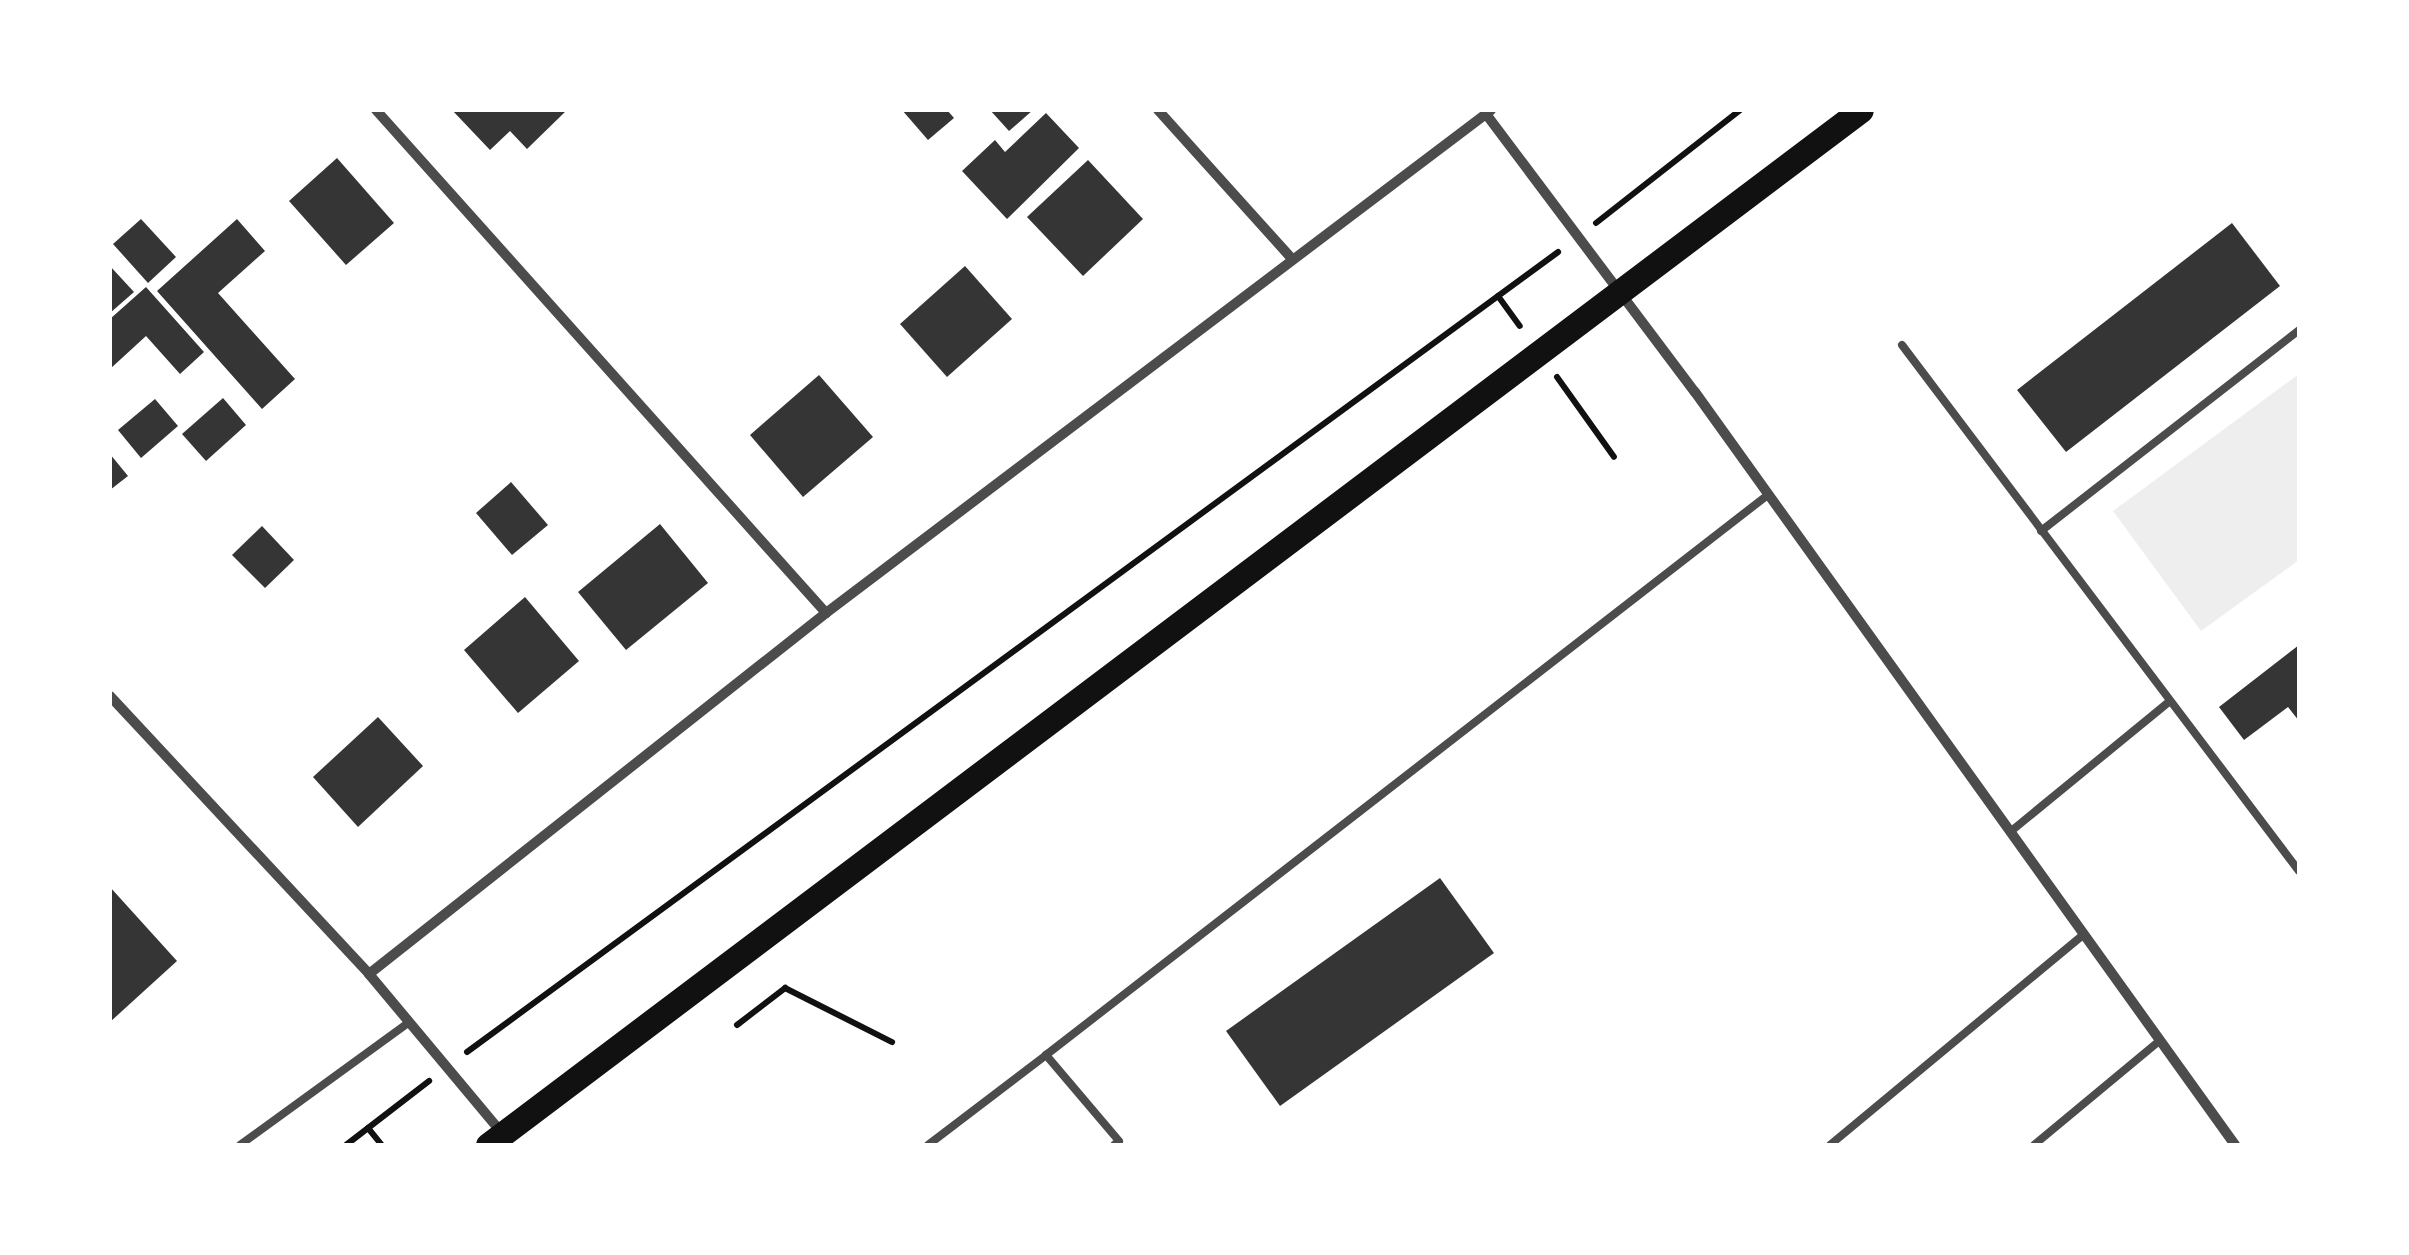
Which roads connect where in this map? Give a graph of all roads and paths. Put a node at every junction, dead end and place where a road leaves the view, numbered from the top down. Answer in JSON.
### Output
{"nodes":[{"id":1,"x":376,"y":110,"type":"edge"},
{"id":2,"x":1158,"y":110,"type":"edge"},
{"id":3,"x":1740,"y":110,"type":"edge"},
{"id":4,"x":1861,"y":110,"type":"edge"},
{"id":5,"x":1488,"y":112,"type":"edge"},
{"id":6,"x":1579,"y":236,"type":"junction"},
{"id":7,"x":1292,"y":259,"type":"junction"},
{"id":8,"x":1622,"y":292,"type":"junction"},
{"id":9,"x":2299,"y":330,"type":"edge"},
{"id":10,"x":1902,"y":345,"type":"dead end"},
{"id":11,"x":1769,"y":494,"type":"junction"},
{"id":12,"x":2041,"y":531,"type":"junction"},
{"id":13,"x":826,"y":613,"type":"junction"},
{"id":14,"x":110,"y":696,"type":"edge"},
{"id":15,"x":2170,"y":702,"type":"junction"},
{"id":16,"x":2010,"y":832,"type":"junction"},
{"id":17,"x":2299,"y":871,"type":"edge"},
{"id":18,"x":2083,"y":935,"type":"junction"},
{"id":19,"x":369,"y":974,"type":"junction"},
{"id":20,"x":410,"y":1022,"type":"junction"},
{"id":21,"x":737,"y":1025,"type":"dead end"},
{"id":22,"x":892,"y":1042,"type":"dead end"},
{"id":23,"x":2157,"y":1043,"type":"junction"},
{"id":24,"x":1046,"y":1055,"type":"junction"},
{"id":25,"x":447,"y":1067,"type":"junction"},
{"id":26,"x":368,"y":1128,"type":"junction"},
{"id":27,"x":496,"y":1140,"type":"edge"},
{"id":28,"x":240,"y":1145,"type":"edge"},
{"id":29,"x":346,"y":1145,"type":"edge"},
{"id":30,"x":382,"y":1145,"type":"edge"},
{"id":31,"x":928,"y":1145,"type":"edge"},
{"id":32,"x":1114,"y":1145,"type":"edge"},
{"id":33,"x":1830,"y":1145,"type":"edge"},
{"id":34,"x":2034,"y":1145,"type":"edge"},
{"id":35,"x":2234,"y":1145,"type":"edge"}],
"edges":[{"from":1,"to":13,"type":"street"},
{"from":2,"to":7,"type":"street"},
{"from":3,"to":6,"type":"path"},
{"from":4,"to":8,"type":"main road"},
{"from":5,"to":6,"type":"street"},
{"from":5,"to":7,"type":"street"},
{"from":6,"to":8,"type":"street"},
{"from":6,"to":25,"type":"path"},
{"from":7,"to":13,"type":"street"},
{"from":8,"to":11,"type":"street"},
{"from":8,"to":27,"type":"main road"},
{"from":9,"to":12,"type":"lane"},
{"from":10,"to":12,"type":"lane"},
{"from":11,"to":16,"type":"street"},
{"from":11,"to":24,"type":"lane"},
{"from":12,"to":15,"type":"lane"},
{"from":13,"to":19,"type":"street"},
{"from":14,"to":19,"type":"street"},
{"from":15,"to":16,"type":"lane"},
{"from":15,"to":17,"type":"lane"},
{"from":16,"to":18,"type":"street"},
{"from":18,"to":23,"type":"street"},
{"from":18,"to":33,"type":"lane"},
{"from":19,"to":20,"type":"street"},
{"from":20,"to":25,"type":"street"},
{"from":20,"to":28,"type":"lane"},
{"from":21,"to":22,"type":"path"},
{"from":23,"to":34,"type":"lane"},
{"from":23,"to":35,"type":"street"},
{"from":24,"to":31,"type":"lane"},
{"from":24,"to":32,"type":"lane"},
{"from":25,"to":26,"type":"path"},
{"from":25,"to":27,"type":"street"},
{"from":26,"to":29,"type":"path"},
{"from":26,"to":30,"type":"path"}]}
